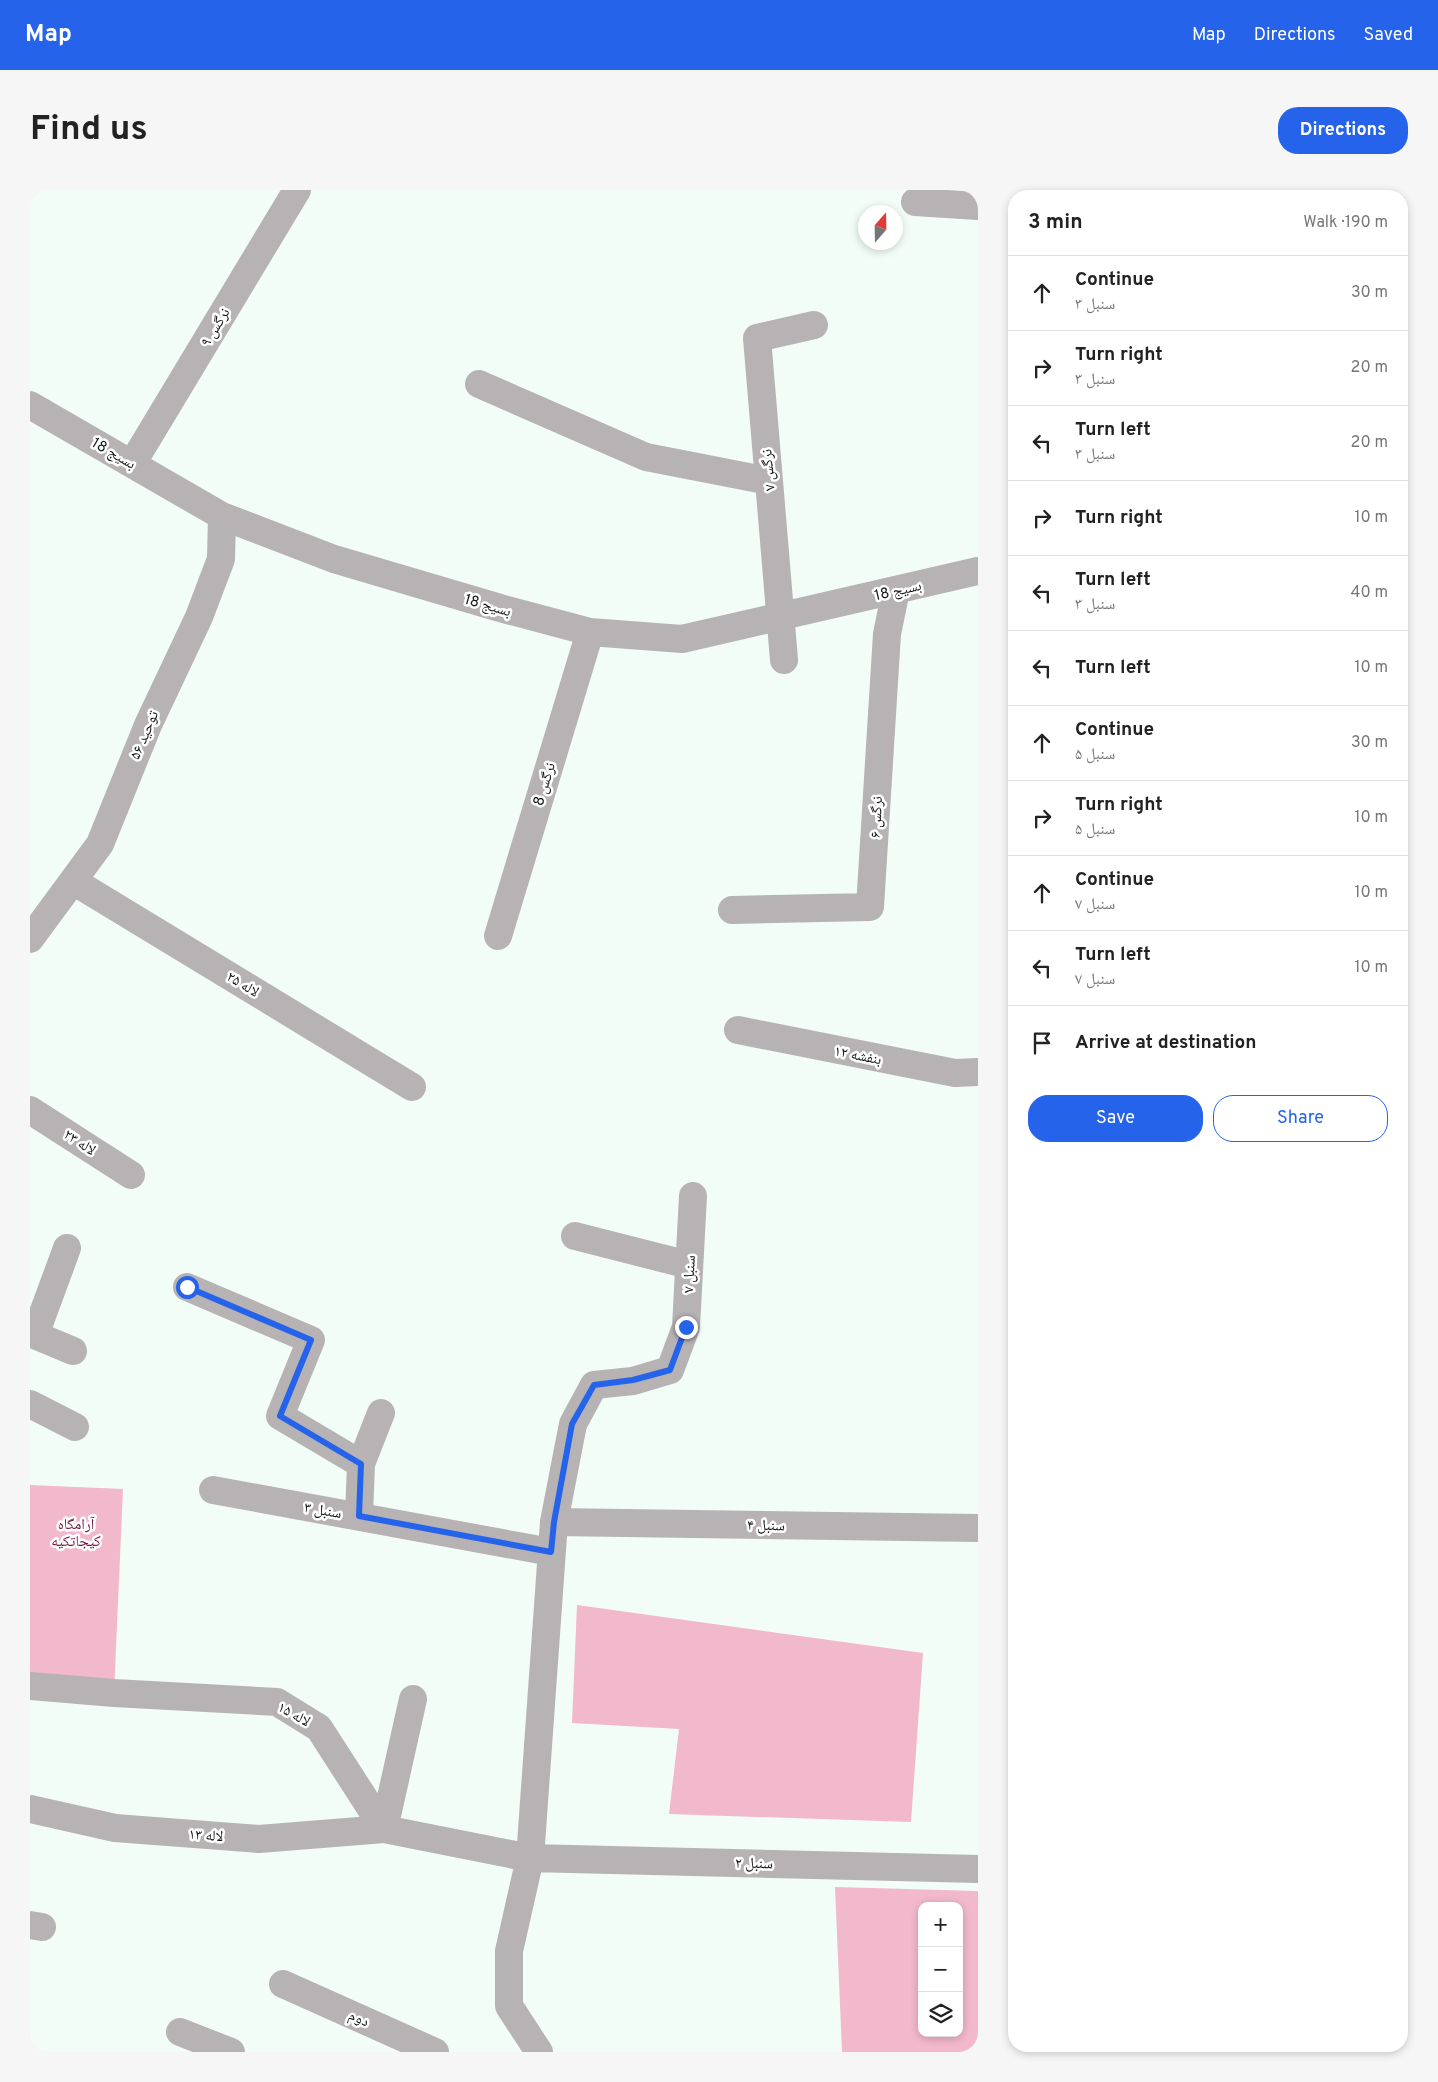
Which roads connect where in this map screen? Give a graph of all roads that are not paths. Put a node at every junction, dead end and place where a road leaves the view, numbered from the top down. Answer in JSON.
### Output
{"nodes":[{"id":1,"x":297,"y":190,"type":"edge"},
{"id":2,"x":915,"y":202,"type":"dead end"},
{"id":3,"x":978,"y":206,"type":"edge"},
{"id":4,"x":814,"y":325,"type":"dead end"},
{"id":5,"x":479,"y":384,"type":"dead end"},
{"id":6,"x":30,"y":405,"type":"edge"},
{"id":7,"x":132,"y":464,"type":"junction"},
{"id":8,"x":769,"y":481,"type":"junction"},
{"id":9,"x":222,"y":516,"type":"junction"},
{"id":10,"x":978,"y":571,"type":"edge"},
{"id":11,"x":896,"y":590,"type":"junction"},
{"id":12,"x":781,"y":617,"type":"junction"},
{"id":13,"x":590,"y":632,"type":"junction"},
{"id":14,"x":784,"y":660,"type":"dead end"},
{"id":15,"x":73,"y":881,"type":"junction"},
{"id":16,"x":732,"y":910,"type":"dead end"},
{"id":17,"x":498,"y":936,"type":"dead end"},
{"id":18,"x":30,"y":940,"type":"edge"},
{"id":19,"x":738,"y":1030,"type":"dead end"},
{"id":20,"x":978,"y":1072,"type":"edge"},
{"id":21,"x":412,"y":1087,"type":"dead end"},
{"id":22,"x":30,"y":1110,"type":"edge"},
{"id":23,"x":131,"y":1175,"type":"dead end"},
{"id":24,"x":693,"y":1196,"type":"dead end"},
{"id":25,"x":575,"y":1236,"type":"dead end"},
{"id":26,"x":67,"y":1248,"type":"dead end"},
{"id":27,"x":689,"y":1265,"type":"junction"},
{"id":28,"x":187,"y":1287,"type":"dead end"},
{"id":29,"x":32,"y":1334,"type":"edge"},
{"id":30,"x":73,"y":1351,"type":"dead end"},
{"id":31,"x":30,"y":1404,"type":"edge"},
{"id":32,"x":381,"y":1413,"type":"dead end"},
{"id":33,"x":74,"y":1427,"type":"dead end"},
{"id":34,"x":361,"y":1464,"type":"junction"},
{"id":35,"x":213,"y":1490,"type":"dead end"},
{"id":36,"x":359,"y":1516,"type":"junction"},
{"id":37,"x":554,"y":1522,"type":"junction"},
{"id":38,"x":975,"y":1523,"type":"edge"},
{"id":39,"x":551,"y":1552,"type":"junction"},
{"id":40,"x":30,"y":1686,"type":"edge"},
{"id":41,"x":414,"y":1699,"type":"dead end"},
{"id":42,"x":30,"y":1809,"type":"edge"},
{"id":43,"x":384,"y":1829,"type":"junction"},
{"id":44,"x":530,"y":1858,"type":"junction"},
{"id":45,"x":978,"y":1869,"type":"edge"},
{"id":46,"x":284,"y":1984,"type":"dead end"},
{"id":47,"x":180,"y":2032,"type":"dead end"},
{"id":48,"x":231,"y":2052,"type":"edge"},
{"id":49,"x":434,"y":2052,"type":"edge"},
{"id":50,"x":539,"y":2052,"type":"edge"}],
"edges":[{"from":1,"to":7,"type":"street","name":"نرگس ۹"},
{"from":2,"to":3,"type":"street"},
{"from":4,"to":8,"type":"street","name":"نرگس ۷"},
{"from":5,"to":8,"type":"street"},
{"from":6,"to":7,"type":"street","name":"بسیج 18"},
{"from":7,"to":9,"type":"street","name":"بسیج 18"},
{"from":8,"to":12,"type":"street","name":"نرگس ۷"},
{"from":9,"to":13,"type":"street","name":"بسیج 18"},
{"from":9,"to":15,"type":"street","name":"توحید ۵۶"},
{"from":10,"to":11,"type":"street","name":"بسیج 18"},
{"from":11,"to":12,"type":"street","name":"بسیج 18"},
{"from":11,"to":16,"type":"street","name":"نرگس ۶"},
{"from":12,"to":13,"type":"street","name":"بسیج 18"},
{"from":12,"to":14,"type":"street","name":"نرگس ۷"},
{"from":13,"to":17,"type":"street","name":"نرگس 8"},
{"from":15,"to":18,"type":"street","name":"توحید ۵۶"},
{"from":15,"to":21,"type":"street","name":"لاله ۲۵"},
{"from":19,"to":20,"type":"street","name":"بنفشه ۱۲"},
{"from":22,"to":23,"type":"street","name":"لاله ۲۳"},
{"from":24,"to":27,"type":"street","name":"سنبل ۷"},
{"from":25,"to":27,"type":"street"},
{"from":26,"to":29,"type":"street"},
{"from":27,"to":37,"type":"street","name":"سنبل ۷"},
{"from":28,"to":34,"type":"street"},
{"from":29,"to":30,"type":"street"},
{"from":31,"to":33,"type":"street"},
{"from":32,"to":34,"type":"street"},
{"from":34,"to":36,"type":"street"},
{"from":35,"to":36,"type":"street","name":"سنبل ۳"},
{"from":36,"to":39,"type":"street","name":"سنبل ۳"},
{"from":37,"to":38,"type":"street","name":"سنبل ۴"},
{"from":37,"to":39,"type":"street"},
{"from":39,"to":44,"type":"street"},
{"from":40,"to":43,"type":"street","name":"لاله ۱۵"},
{"from":41,"to":43,"type":"street"},
{"from":42,"to":43,"type":"street","name":"لاله ۱۳"},
{"from":43,"to":44,"type":"street"},
{"from":44,"to":45,"type":"street","name":"سنبل ۲"},
{"from":44,"to":50,"type":"street"},
{"from":46,"to":49,"type":"street","name":"دوم"},
{"from":47,"to":48,"type":"street"}]}
